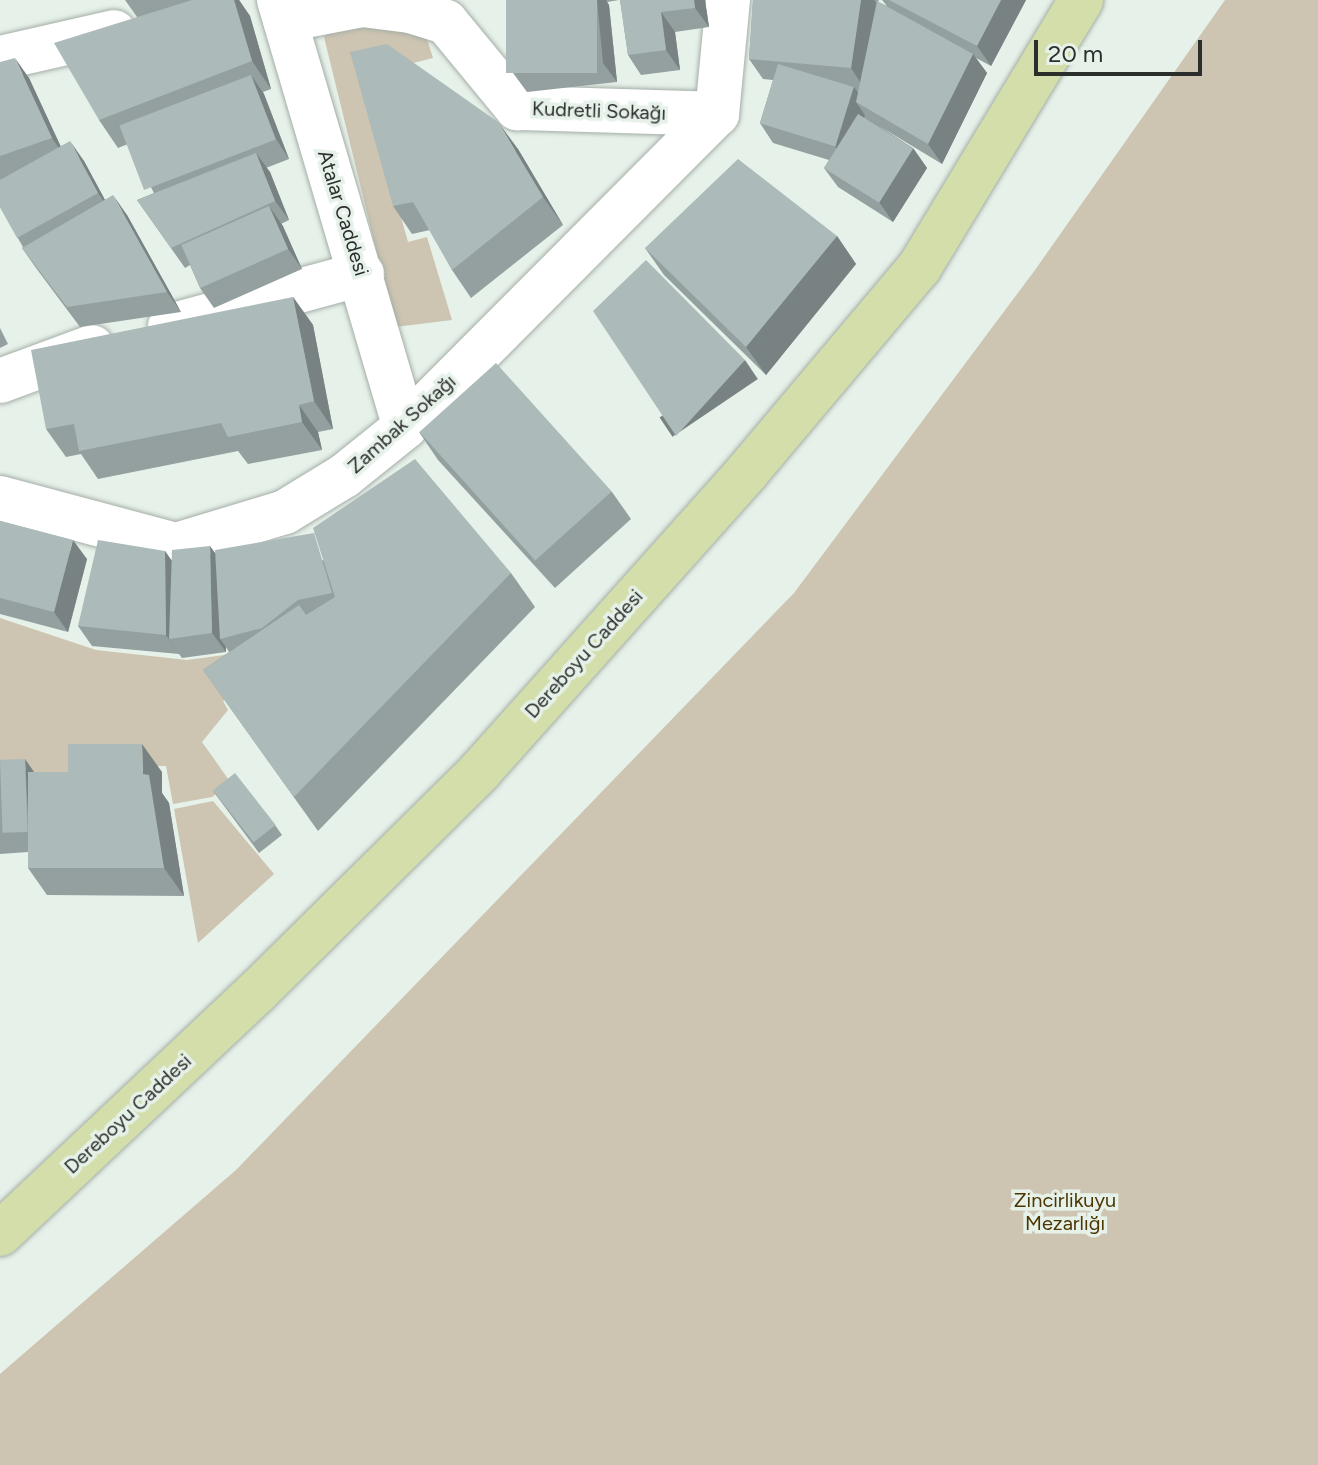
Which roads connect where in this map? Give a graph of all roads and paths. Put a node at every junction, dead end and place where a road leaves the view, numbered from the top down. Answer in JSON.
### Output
{"nodes":[{"id":1,"x":728,"y":0,"type":"edge"},
{"id":2,"x":1081,"y":0,"type":"edge"},
{"id":3,"x":282,"y":10,"type":"edge"},
{"id":4,"x":148,"y":24,"type":"edge"},
{"id":5,"x":509,"y":31,"type":"edge"},
{"id":6,"x":0,"y":58,"type":"edge"},
{"id":7,"x":517,"y":108,"type":"junction"},
{"id":8,"x":717,"y":114,"type":"junction"},
{"id":9,"x":362,"y":274,"type":"junction"},
{"id":10,"x":0,"y":381,"type":"edge"},
{"id":11,"x":405,"y":427,"type":"junction"},
{"id":12,"x":0,"y":498,"type":"edge"},
{"id":13,"x":0,"y":1234,"type":"edge"}],
"edges":[{"from":1,"to":8,"type":"street"},
{"from":2,"to":13,"type":"main road","name":"Dereboyu Caddesi"},
{"from":3,"to":7,"type":"street","name":"Kudretli Sokağı"},
{"from":3,"to":9,"type":"street","name":"Atalar Caddesi"},
{"from":4,"to":6,"type":"street"},
{"from":5,"to":7,"type":"street"},
{"from":7,"to":8,"type":"street","name":"Kudretli Sokağı"},
{"from":8,"to":11,"type":"street","name":"Zambak Sokağı"},
{"from":9,"to":10,"type":"street"},
{"from":9,"to":11,"type":"street","name":"Atalar Caddesi"},
{"from":11,"to":12,"type":"street","name":"Zambak Sokağı"}]}
